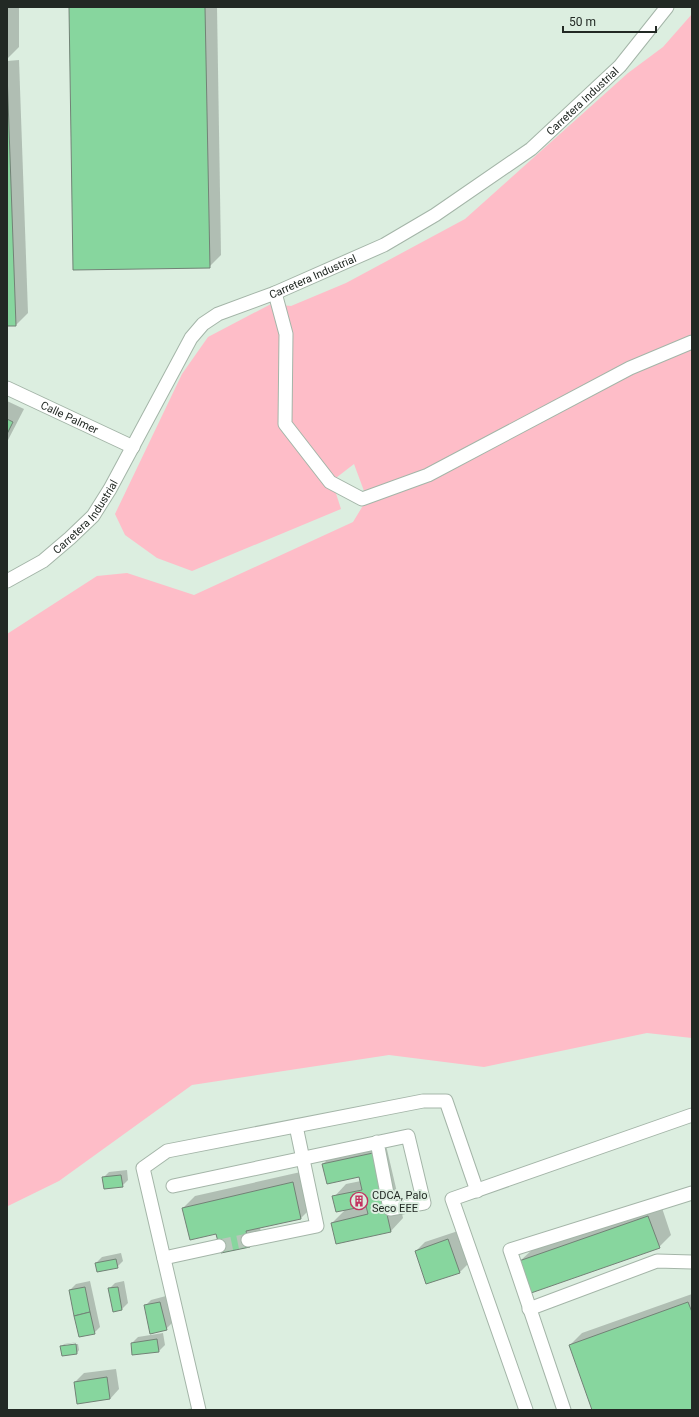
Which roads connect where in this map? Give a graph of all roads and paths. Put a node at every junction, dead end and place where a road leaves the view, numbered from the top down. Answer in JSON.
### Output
{"nodes":[{"id":1,"x":667,"y":7,"type":"edge"},
{"id":2,"x":275,"y":293,"type":"junction"},
{"id":3,"x":692,"y":342,"type":"edge"},
{"id":4,"x":7,"y":388,"type":"edge"},
{"id":5,"x":133,"y":447,"type":"junction"},
{"id":6,"x":7,"y":581,"type":"edge"},
{"id":7,"x":692,"y":1115,"type":"edge"},
{"id":8,"x":296,"y":1126,"type":"junction"},
{"id":9,"x":377,"y":1142,"type":"junction"},
{"id":10,"x":303,"y":1158,"type":"junction"},
{"id":11,"x":173,"y":1186,"type":"dead end"},
{"id":12,"x":477,"y":1191,"type":"junction"},
{"id":13,"x":692,"y":1193,"type":"edge"},
{"id":14,"x":248,"y":1240,"type":"tunnel mouth"},
{"id":15,"x":219,"y":1246,"type":"tunnel mouth"},
{"id":16,"x":164,"y":1258,"type":"junction"},
{"id":17,"x":692,"y":1262,"type":"edge"},
{"id":18,"x":529,"y":1308,"type":"junction"},
{"id":19,"x":199,"y":1410,"type":"edge"},
{"id":20,"x":526,"y":1410,"type":"edge"},
{"id":21,"x":564,"y":1410,"type":"edge"}],
"edges":[{"from":1,"to":2,"type":"street","name":"Carretera Industrial"},
{"from":2,"to":3,"type":"street"},
{"from":2,"to":5,"type":"street","name":"Carretera Industrial"},
{"from":4,"to":5,"type":"street","name":"Calle Palmer"},
{"from":5,"to":6,"type":"street","name":"Carretera Industrial"},
{"from":7,"to":12,"type":"street"},
{"from":8,"to":10,"type":"street"},
{"from":8,"to":12,"type":"street"},
{"from":8,"to":16,"type":"street"},
{"from":9,"to":9,"type":"street"},
{"from":9,"to":10,"type":"street"},
{"from":10,"to":11,"type":"street"},
{"from":10,"to":14,"type":"street"},
{"from":12,"to":20,"type":"street"},
{"from":13,"to":18,"type":"street"},
{"from":15,"to":16,"type":"street"},
{"from":16,"to":19,"type":"street"},
{"from":17,"to":18,"type":"street"},
{"from":18,"to":21,"type":"street"}]}
